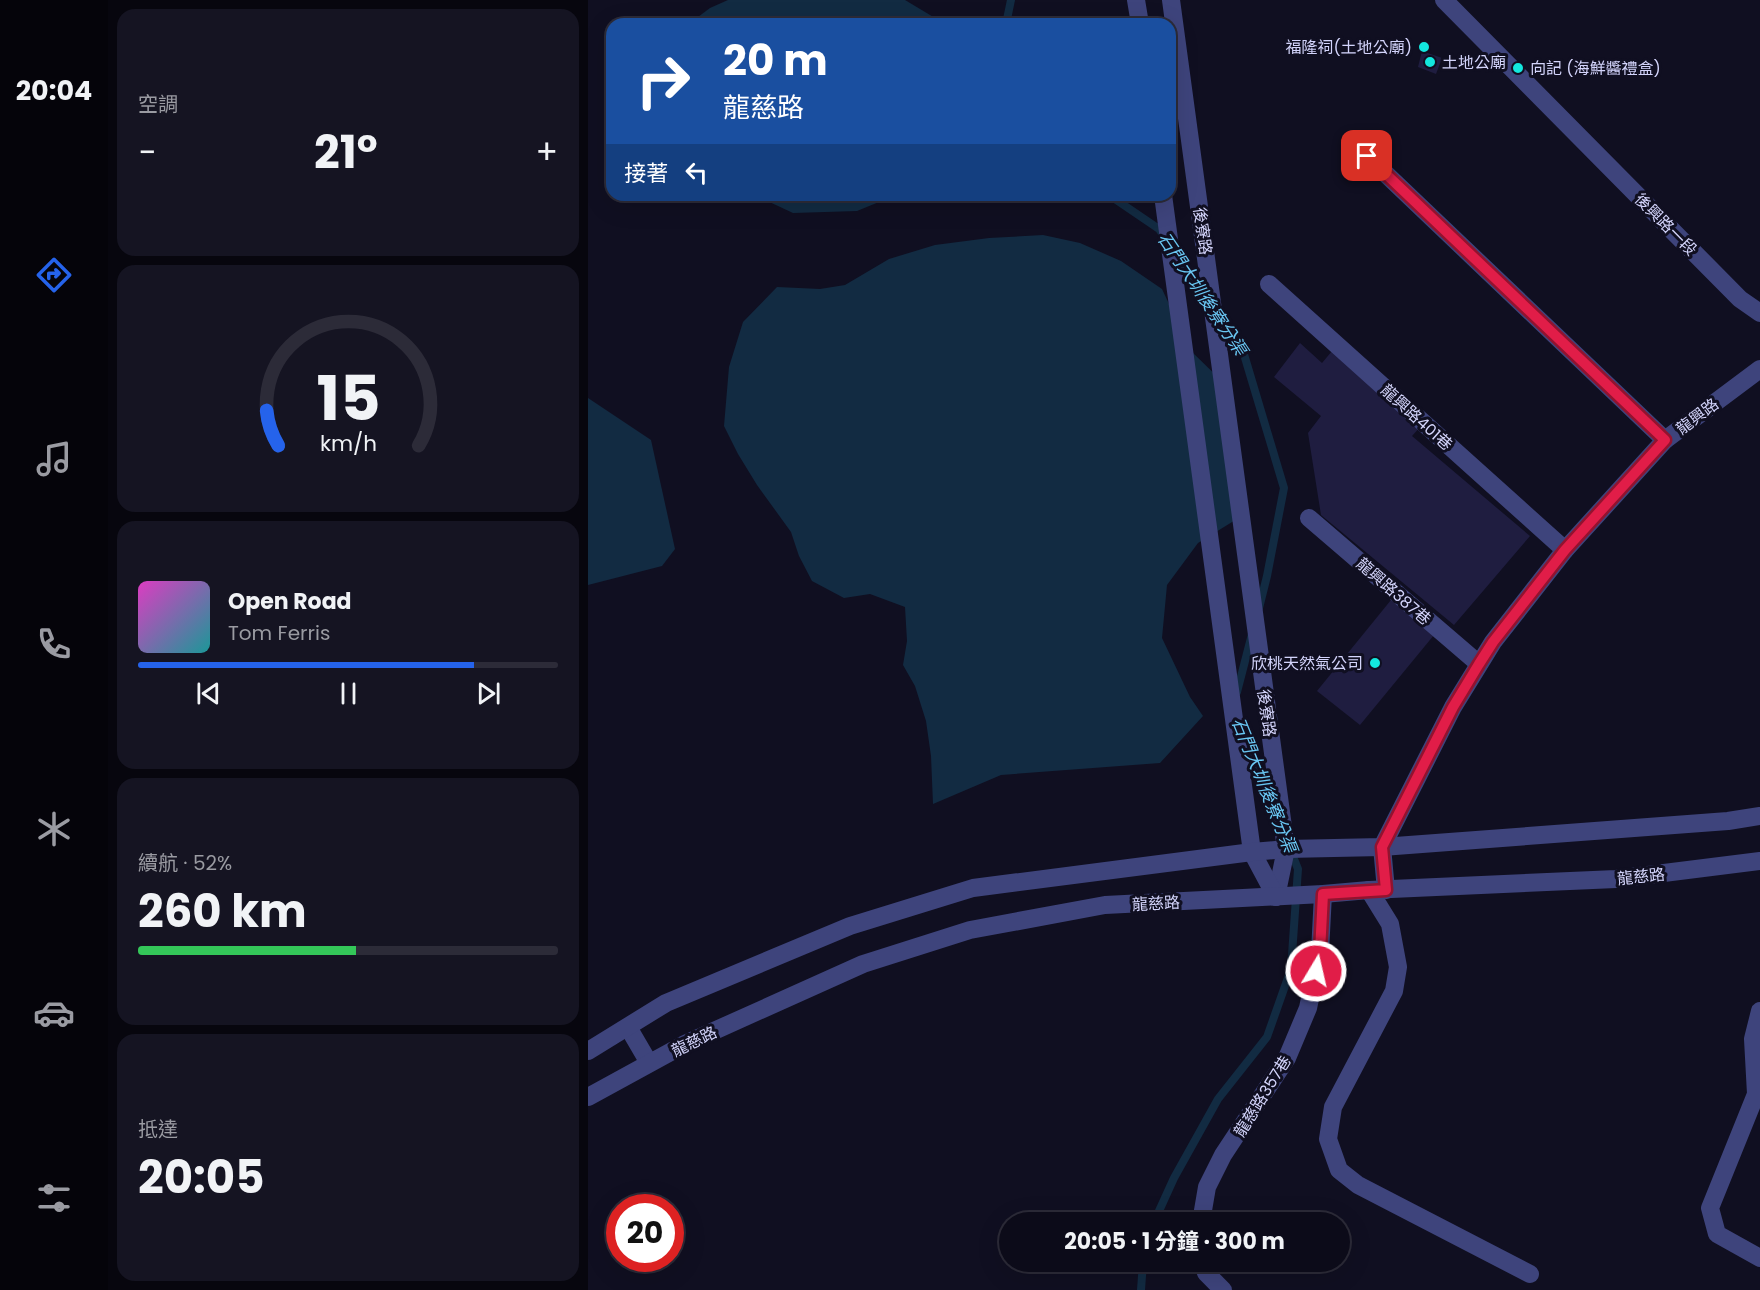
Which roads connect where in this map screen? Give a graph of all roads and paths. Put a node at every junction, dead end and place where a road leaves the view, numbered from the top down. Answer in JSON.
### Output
{"nodes":[{"id":1,"x":1136,"y":0,"type":"edge"},
{"id":2,"x":1172,"y":0,"type":"edge"},
{"id":3,"x":1444,"y":0,"type":"edge"},
{"id":4,"x":1139,"y":18,"type":"edge"},
{"id":5,"x":1174,"y":18,"type":"edge"},
{"id":6,"x":1176,"y":30,"type":"edge"},
{"id":7,"x":1367,"y":156,"type":"dead end"},
{"id":8,"x":1164,"y":201,"type":"edge"},
{"id":9,"x":1269,"y":284,"type":"dead end"},
{"id":10,"x":1760,"y":313,"type":"edge"},
{"id":11,"x":1760,"y":369,"type":"edge"},
{"id":12,"x":1665,"y":440,"type":"junction"},
{"id":13,"x":1309,"y":518,"type":"dead end"},
{"id":14,"x":1565,"y":550,"type":"junction"},
{"id":15,"x":1479,"y":664,"type":"junction"},
{"id":16,"x":1760,"y":816,"type":"edge"},
{"id":17,"x":1382,"y":847,"type":"junction"},
{"id":18,"x":1286,"y":849,"type":"junction"},
{"id":19,"x":1252,"y":852,"type":"junction"},
{"id":20,"x":1760,"y":861,"type":"edge"},
{"id":21,"x":1377,"y":890,"type":"junction"},
{"id":22,"x":1323,"y":894,"type":"junction"},
{"id":23,"x":1276,"y":897,"type":"junction"},
{"id":24,"x":1760,"y":1011,"type":"edge"},
{"id":25,"x":628,"y":1027,"type":"junction"},
{"id":26,"x":588,"y":1051,"type":"edge"},
{"id":27,"x":650,"y":1063,"type":"junction"},
{"id":28,"x":588,"y":1097,"type":"edge"},
{"id":29,"x":1203,"y":1212,"type":"edge"},
{"id":30,"x":1760,"y":1258,"type":"edge"},
{"id":31,"x":1206,"y":1272,"type":"edge"},
{"id":32,"x":1530,"y":1274,"type":"dead end"},
{"id":33,"x":1223,"y":1290,"type":"edge"}],
"edges":[{"from":1,"to":4,"type":"street"},
{"from":2,"to":5,"type":"street","name":"後寮路"},
{"from":3,"to":10,"type":"street","name":"後興路一段"},
{"from":6,"to":18,"type":"street","name":"後寮路"},
{"from":7,"to":12,"type":"street"},
{"from":8,"to":19,"type":"street","name":"後寮路"},
{"from":9,"to":14,"type":"street","name":"龍興路401巷"},
{"from":11,"to":12,"type":"street","name":"龍興路"},
{"from":12,"to":14,"type":"street","name":"龍興路"},
{"from":13,"to":15,"type":"street","name":"龍興路387巷"},
{"from":14,"to":15,"type":"street","name":"龍興路"},
{"from":15,"to":17,"type":"street","name":"龍興路"},
{"from":16,"to":17,"type":"street"},
{"from":17,"to":18,"type":"street"},
{"from":17,"to":21,"type":"street"},
{"from":18,"to":19,"type":"street"},
{"from":18,"to":23,"type":"street","name":"後寮路"},
{"from":19,"to":23,"type":"street","name":"後寮路"},
{"from":19,"to":25,"type":"street"},
{"from":20,"to":21,"type":"street","name":"龍慈路"},
{"from":21,"to":22,"type":"street","name":"龍慈路"},
{"from":21,"to":32,"type":"street"},
{"from":22,"to":23,"type":"street","name":"龍慈路"},
{"from":22,"to":29,"type":"street","name":"龍慈路357巷"},
{"from":23,"to":27,"type":"street","name":"龍慈路"},
{"from":24,"to":30,"type":"street"},
{"from":25,"to":26,"type":"street"},
{"from":25,"to":27,"type":"street"},
{"from":27,"to":28,"type":"street","name":"龍慈路"},
{"from":31,"to":33,"type":"street"}]}
